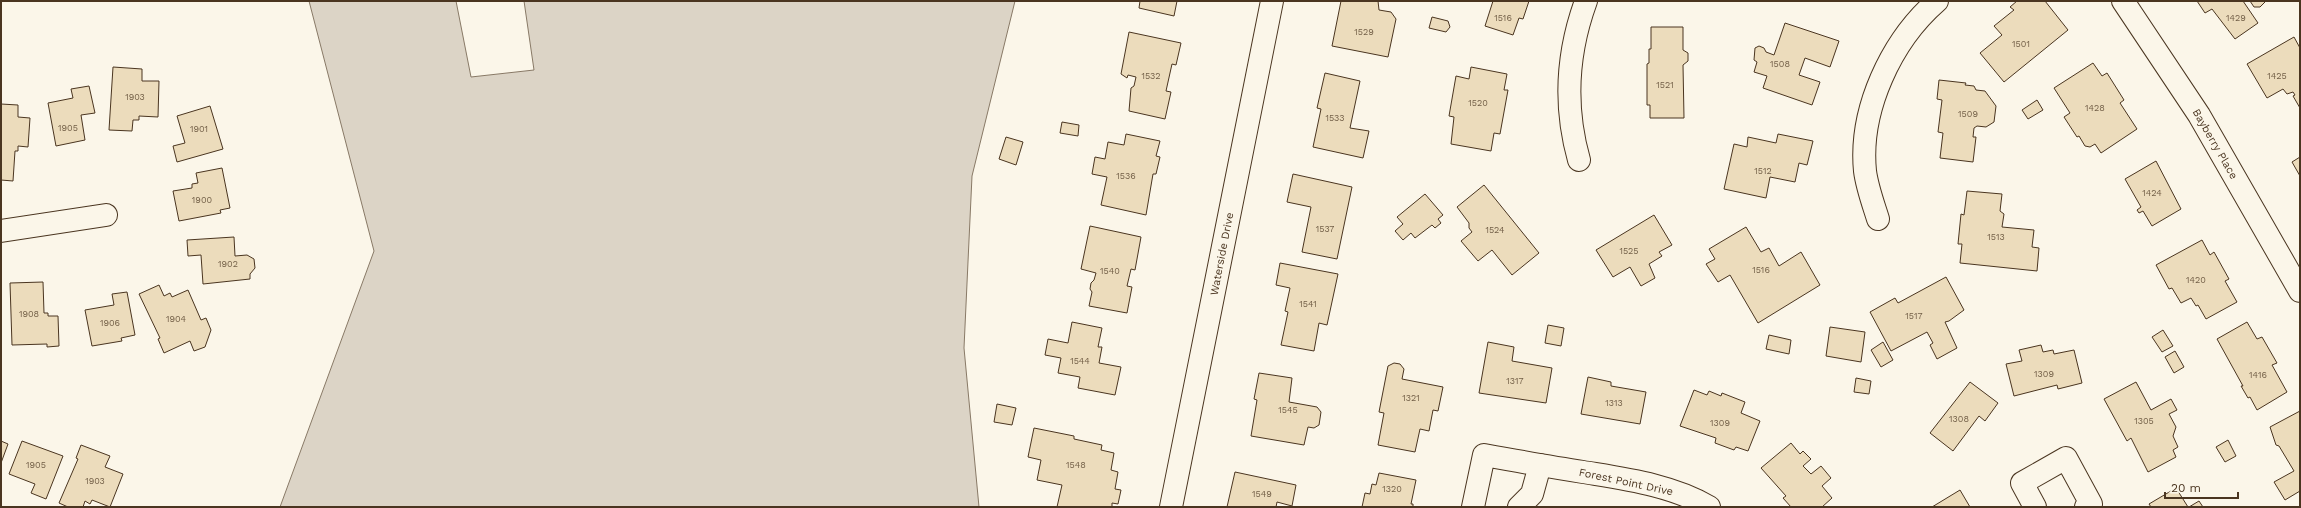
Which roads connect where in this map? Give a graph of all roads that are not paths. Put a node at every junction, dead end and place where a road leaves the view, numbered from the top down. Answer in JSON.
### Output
{"nodes":[{"id":1,"x":1272,"y":1,"type":"edge"},
{"id":2,"x":1586,"y":1,"type":"edge"},
{"id":3,"x":1936,"y":1,"type":"edge"},
{"id":4,"x":2122,"y":1,"type":"edge"},
{"id":5,"x":1579,"y":160,"type":"dead end"},
{"id":6,"x":106,"y":214,"type":"dead end"},
{"id":7,"x":1878,"y":219,"type":"dead end"},
{"id":8,"x":1,"y":231,"type":"edge"},
{"id":9,"x":2300,"y":291,"type":"edge"},
{"id":10,"x":1540,"y":465,"type":"junction"},
{"id":11,"x":1171,"y":507,"type":"edge"},
{"id":12,"x":1473,"y":507,"type":"edge"},
{"id":13,"x":1519,"y":507,"type":"edge"},
{"id":14,"x":1709,"y":507,"type":"edge"},
{"id":15,"x":2035,"y":507,"type":"edge"},
{"id":16,"x":2086,"y":507,"type":"edge"}],
"edges":[{"from":1,"to":11,"type":"street","name":"Waterside Drive"},
{"from":2,"to":5,"type":"street"},
{"from":3,"to":7,"type":"street"},
{"from":4,"to":9,"type":"street","name":"Bayberry Place"},
{"from":6,"to":8,"type":"street"},
{"from":10,"to":12,"type":"street","name":"Forest Point Drive"},
{"from":10,"to":13,"type":"street"},
{"from":10,"to":14,"type":"street","name":"Forest Point Drive"},
{"from":15,"to":16,"type":"street"}]}
